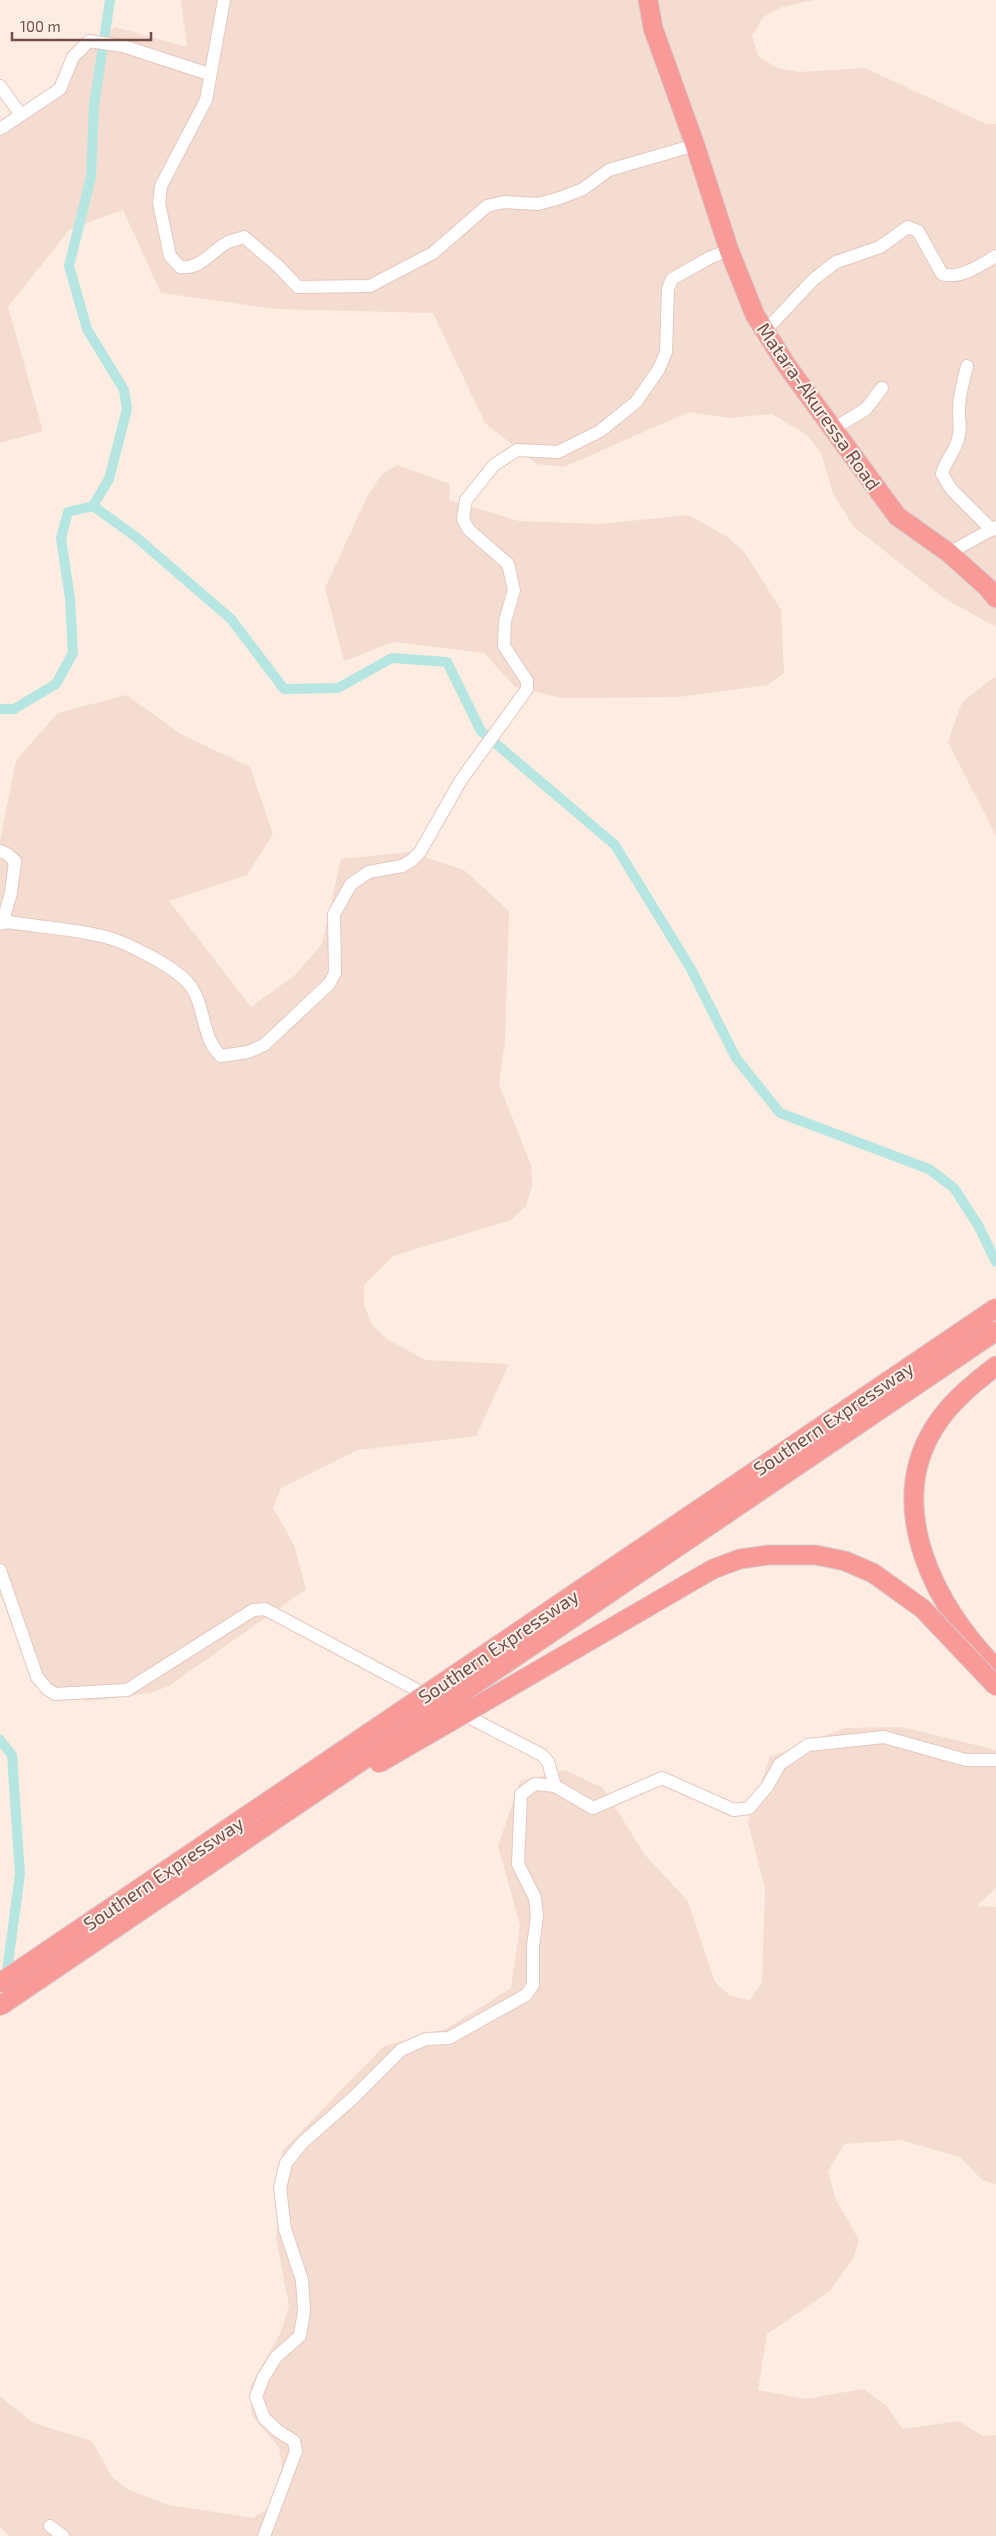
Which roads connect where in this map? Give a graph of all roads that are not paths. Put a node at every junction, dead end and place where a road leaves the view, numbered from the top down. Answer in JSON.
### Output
{"nodes":[{"id":1,"x":224,"y":0,"type":"edge"},
{"id":2,"x":648,"y":0,"type":"edge"},
{"id":3,"x":209,"y":74,"type":"junction"},
{"id":4,"x":0,"y":86,"type":"edge"},
{"id":5,"x":21,"y":115,"type":"junction"},
{"id":6,"x":0,"y":129,"type":"edge"},
{"id":7,"x":696,"y":145,"type":"junction"},
{"id":8,"x":729,"y":250,"type":"junction"},
{"id":9,"x":996,"y":256,"type":"edge"},
{"id":10,"x":765,"y":331,"type":"junction"},
{"id":11,"x":967,"y":366,"type":"dead end"},
{"id":12,"x":882,"y":388,"type":"dead end"},
{"id":13,"x":833,"y":429,"type":"junction"},
{"id":14,"x":994,"y":528,"type":"edge"},
{"id":15,"x":949,"y":553,"type":"junction"},
{"id":16,"x":993,"y":589,"type":"edge"},
{"id":17,"x":0,"y":851,"type":"edge"},
{"id":18,"x":4,"y":923,"type":"edge"},
{"id":19,"x":996,"y":1308,"type":"edge"},
{"id":20,"x":996,"y":1331,"type":"edge"},
{"id":21,"x":996,"y":1366,"type":"edge"},
{"id":22,"x":0,"y":1570,"type":"edge"},
{"id":23,"x":996,"y":1668,"type":"edge"},
{"id":24,"x":996,"y":1686,"type":"edge"},
{"id":25,"x":996,"y":1760,"type":"edge"},
{"id":26,"x":555,"y":1786,"type":"junction"},
{"id":27,"x":157,"y":1900,"type":"junction"},
{"id":28,"x":0,"y":1983,"type":"edge"},
{"id":29,"x":0,"y":2006,"type":"edge"},
{"id":30,"x":50,"y":2526,"type":"dead end"},
{"id":31,"x":63,"y":2536,"type":"edge"},
{"id":32,"x":264,"y":2536,"type":"edge"}],
"edges":[{"from":1,"to":3,"type":"street"},
{"from":2,"to":7,"type":"highway","name":"Matara-Akuressa Road"},
{"from":3,"to":5,"type":"street"},
{"from":3,"to":7,"type":"street"},
{"from":4,"to":5,"type":"street"},
{"from":5,"to":6,"type":"street"},
{"from":7,"to":8,"type":"highway","name":"Matara-Akuressa Road"},
{"from":8,"to":10,"type":"highway","name":"Matara-Akuressa Road"},
{"from":8,"to":18,"type":"street"},
{"from":9,"to":10,"type":"street"},
{"from":10,"to":13,"type":"highway","name":"Matara-Akuressa Road"},
{"from":11,"to":14,"type":"street"},
{"from":12,"to":13,"type":"street"},
{"from":13,"to":15,"type":"highway","name":"Matara-Akuressa Road"},
{"from":14,"to":15,"type":"street"},
{"from":15,"to":16,"type":"highway","name":"Matara-Akuressa Road"},
{"from":17,"to":18,"type":"street"},
{"from":19,"to":28,"type":"highway","name":"Southern Expressway","bridge":true},
{"from":20,"to":27,"type":"highway","name":"Southern Expressway","bridge":true},
{"from":21,"to":23,"type":"highway"},
{"from":22,"to":26,"type":"street"},
{"from":24,"to":27,"type":"highway","bridge":true},
{"from":25,"to":26,"type":"street"},
{"from":26,"to":32,"type":"street"},
{"from":27,"to":29,"type":"highway","name":"Southern Expressway","bridge":true},
{"from":30,"to":31,"type":"street"}]}
